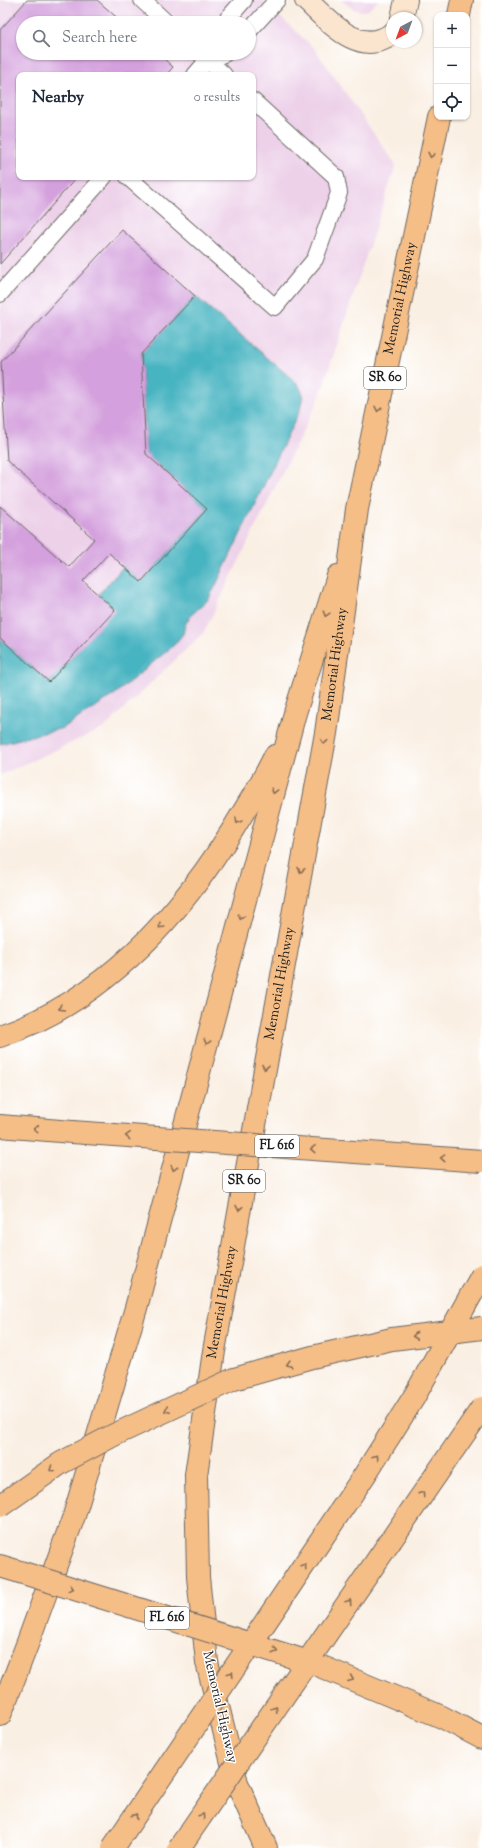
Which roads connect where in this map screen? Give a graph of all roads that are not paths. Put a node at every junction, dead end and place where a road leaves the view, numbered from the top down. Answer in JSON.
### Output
{"nodes":[{"id":1,"x":142,"y":0,"type":"edge"},
{"id":2,"x":244,"y":0,"type":"edge"},
{"id":3,"x":278,"y":0,"type":"edge"},
{"id":4,"x":306,"y":0,"type":"edge"},
{"id":5,"x":406,"y":0,"type":"edge"},
{"id":6,"x":462,"y":0,"type":"edge"},
{"id":7,"x":403,"y":12,"type":"edge"},
{"id":8,"x":460,"y":12,"type":"edge"},
{"id":9,"x":159,"y":16,"type":"edge"},
{"id":10,"x":230,"y":16,"type":"edge"},
{"id":11,"x":256,"y":24,"type":"edge"},
{"id":12,"x":386,"y":37,"type":"edge"},
{"id":13,"x":203,"y":60,"type":"edge"},
{"id":14,"x":210,"y":60,"type":"edge"},
{"id":15,"x":197,"y":72,"type":"edge"},
{"id":16,"x":221,"y":72,"type":"edge"},
{"id":17,"x":256,"y":104,"type":"edge"},
{"id":18,"x":438,"y":120,"type":"edge"},
{"id":19,"x":101,"y":180,"type":"edge"},
{"id":20,"x":131,"y":180,"type":"edge"},
{"id":21,"x":0,"y":294,"type":"edge"},
{"id":22,"x":357,"y":510,"type":"junction"},
{"id":23,"x":295,"y":713,"type":"junction"},
{"id":24,"x":0,"y":1036,"type":"edge"},
{"id":25,"x":0,"y":1126,"type":"edge"},
{"id":26,"x":482,"y":1160,"type":"edge"},
{"id":27,"x":482,"y":1275,"type":"edge"},
{"id":28,"x":482,"y":1328,"type":"edge"},
{"id":29,"x":482,"y":1408,"type":"edge"},
{"id":30,"x":0,"y":1506,"type":"edge"},
{"id":31,"x":10,"y":1569,"type":"edge"},
{"id":32,"x":0,"y":1715,"type":"edge"},
{"id":33,"x":482,"y":1738,"type":"edge"},
{"id":34,"x":113,"y":1848,"type":"edge"},
{"id":35,"x":180,"y":1848,"type":"edge"},
{"id":36,"x":266,"y":1848,"type":"edge"}],
"edges":[{"from":1,"to":9,"type":"lane"},
{"from":2,"to":10,"type":"lane"},
{"from":3,"to":11,"type":"lane"},
{"from":4,"to":12,"type":"street"},
{"from":5,"to":7,"type":"street"},
{"from":6,"to":8,"type":"highway"},
{"from":13,"to":15,"type":"lane"},
{"from":14,"to":16,"type":"lane"},
{"from":17,"to":20,"type":"lane"},
{"from":18,"to":22,"type":"highway","name":"Memorial Highway","number":"SR 60","one_way":true},
{"from":19,"to":21,"type":"lane"},
{"from":22,"to":23,"type":"highway","one_way":true},
{"from":22,"to":36,"type":"highway","name":"Memorial Highway","number":"SR 60","one_way":true},
{"from":23,"to":24,"type":"highway","one_way":true},
{"from":23,"to":32,"type":"highway","one_way":true},
{"from":26,"to":25,"type":"highway","number":"FL 616","one_way":true,"bridge":true},
{"from":34,"to":27,"type":"highway","one_way":true,"bridge":true},
{"from":28,"to":30,"type":"highway","one_way":true,"bridge":true},
{"from":35,"to":29,"type":"highway","one_way":true,"bridge":true},
{"from":31,"to":33,"type":"highway","number":"FL 616","one_way":true,"bridge":true}]}
